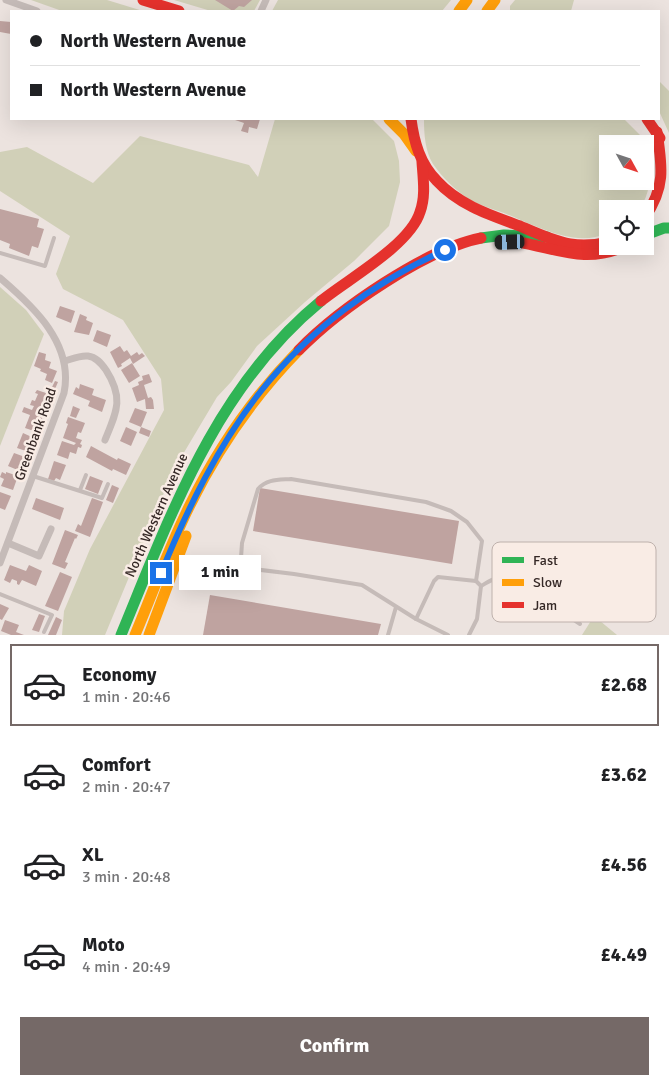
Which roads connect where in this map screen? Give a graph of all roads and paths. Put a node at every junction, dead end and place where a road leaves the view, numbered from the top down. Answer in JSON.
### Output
{"nodes":[{"id":1,"x":6,"y":0,"type":"edge"},
{"id":2,"x":143,"y":0,"type":"edge"},
{"id":3,"x":172,"y":6,"type":"edge"},
{"id":4,"x":34,"y":10,"type":"edge"},
{"id":5,"x":390,"y":120,"type":"edge"},
{"id":6,"x":412,"y":120,"type":"edge"},
{"id":7,"x":649,"y":120,"type":"edge"},
{"id":8,"x":657,"y":132,"type":"junction"},
{"id":9,"x":416,"y":151,"type":"junction"},
{"id":10,"x":669,"y":159,"type":"edge"},
{"id":11,"x":422,"y":162,"type":"junction"},
{"id":12,"x":654,"y":204,"type":"edge"},
{"id":13,"x":669,"y":222,"type":"edge"},
{"id":14,"x":654,"y":225,"type":"edge"},
{"id":15,"x":669,"y":228,"type":"edge"},
{"id":16,"x":654,"y":232,"type":"edge"},
{"id":17,"x":547,"y":237,"type":"junction"},
{"id":18,"x":54,"y":238,"type":"dead end"},
{"id":19,"x":599,"y":244,"type":"edge"},
{"id":20,"x":0,"y":253,"type":"edge"},
{"id":21,"x":599,"y":255,"type":"edge"},
{"id":22,"x":396,"y":276,"type":"junction"},
{"id":23,"x":0,"y":278,"type":"edge"},
{"id":24,"x":65,"y":361,"type":"junction"},
{"id":25,"x":105,"y":440,"type":"dead end"},
{"id":26,"x":222,"y":450,"type":"junction"},
{"id":27,"x":86,"y":475,"type":"dead end"},
{"id":28,"x":33,"y":476,"type":"junction"},
{"id":29,"x":108,"y":484,"type":"dead end"},
{"id":30,"x":80,"y":490,"type":"junction"},
{"id":31,"x":50,"y":529,"type":"dead end"},
{"id":32,"x":8,"y":543,"type":"junction"},
{"id":33,"x":0,"y":563,"type":"edge"},
{"id":34,"x":476,"y":581,"type":"junction"},
{"id":35,"x":492,"y":581,"type":"edge"},
{"id":36,"x":481,"y":586,"type":"junction"},
{"id":37,"x":0,"y":594,"type":"edge"},
{"id":38,"x":396,"y":607,"type":"junction"},
{"id":39,"x":416,"y":619,"type":"junction"},
{"id":40,"x":577,"y":622,"type":"edge"},
{"id":41,"x":580,"y":624,"type":"dead end"},
{"id":42,"x":44,"y":632,"type":"dead end"},
{"id":43,"x":121,"y":635,"type":"edge"},
{"id":44,"x":135,"y":635,"type":"edge"},
{"id":45,"x":149,"y":635,"type":"edge"},
{"id":46,"x":388,"y":635,"type":"edge"},
{"id":47,"x":448,"y":635,"type":"edge"},
{"id":48,"x":470,"y":635,"type":"edge"}],
"edges":[{"from":1,"to":4,"type":"street"},
{"from":2,"to":3,"type":"main road"},
{"from":5,"to":9,"type":"main road"},
{"from":6,"to":9,"type":"main road"},
{"from":7,"to":8,"type":"main road"},
{"from":8,"to":10,"type":"main road"},
{"from":8,"to":12,"type":"main road"},
{"from":9,"to":11,"type":"main road"},
{"from":11,"to":17,"type":"main road"},
{"from":11,"to":43,"type":"main road","name":"North Western Avenue"},
{"from":13,"to":14,"type":"main road"},
{"from":15,"to":16,"type":"main road"},
{"from":17,"to":19,"type":"main road"},
{"from":17,"to":22,"type":"main road","name":"North Western Avenue"},
{"from":18,"to":20,"type":"lane"},
{"from":21,"to":22,"type":"main road"},
{"from":22,"to":26,"type":"main road","name":"North Western Avenue"},
{"from":23,"to":24,"type":"street","name":"Greenbank Road"},
{"from":24,"to":25,"type":"street"},
{"from":24,"to":28,"type":"street","name":"Greenbank Road"},
{"from":26,"to":44,"type":"main road","name":"North Western Avenue"},
{"from":26,"to":45,"type":"main road"},
{"from":27,"to":30,"type":"lane"},
{"from":28,"to":30,"type":"lane"},
{"from":28,"to":32,"type":"street","name":"Greenbank Road"},
{"from":29,"to":30,"type":"lane"},
{"from":31,"to":32,"type":"street"},
{"from":32,"to":33,"type":"street","name":"Greenbank Road"},
{"from":34,"to":36,"type":"lane"},
{"from":34,"to":38,"type":"lane"},
{"from":34,"to":39,"type":"lane"},
{"from":35,"to":36,"type":"lane"},
{"from":36,"to":48,"type":"lane"},
{"from":37,"to":42,"type":"lane"},
{"from":38,"to":39,"type":"lane"},
{"from":38,"to":46,"type":"lane"},
{"from":39,"to":47,"type":"lane"},
{"from":40,"to":41,"type":"lane"}]}
